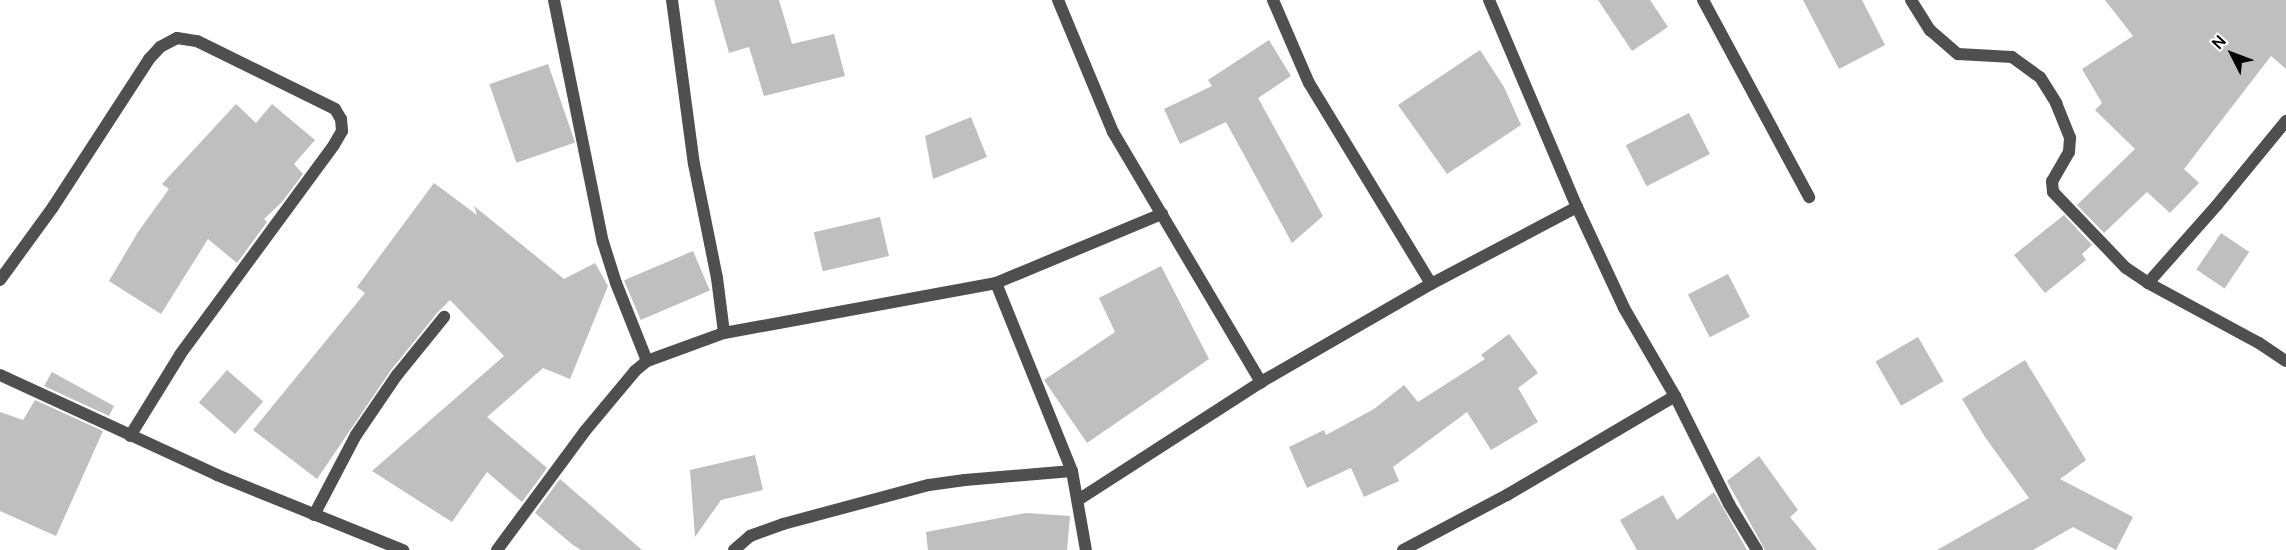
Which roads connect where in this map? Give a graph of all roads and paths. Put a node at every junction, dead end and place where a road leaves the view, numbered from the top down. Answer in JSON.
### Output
{"nodes":[{"id":1,"x":554,"y":0,"type":"edge"},
{"id":2,"x":672,"y":0,"type":"edge"},
{"id":3,"x":1058,"y":0,"type":"edge"},
{"id":4,"x":1273,"y":0,"type":"edge"},
{"id":5,"x":1489,"y":0,"type":"edge"},
{"id":6,"x":1703,"y":0,"type":"edge"},
{"id":7,"x":1911,"y":0,"type":"edge"},
{"id":8,"x":2286,"y":121,"type":"edge"},
{"id":9,"x":1809,"y":197,"type":"dead end"},
{"id":10,"x":1577,"y":207,"type":"junction"},
{"id":11,"x":1162,"y":214,"type":"junction"},
{"id":12,"x":0,"y":280,"type":"edge"},
{"id":13,"x":996,"y":283,"type":"junction"},
{"id":14,"x":2148,"y":283,"type":"junction"},
{"id":15,"x":1431,"y":284,"type":"junction"},
{"id":16,"x":444,"y":317,"type":"dead end"},
{"id":17,"x":724,"y":333,"type":"junction"},
{"id":18,"x":647,"y":361,"type":"junction"},
{"id":19,"x":2286,"y":361,"type":"edge"},
{"id":20,"x":0,"y":375,"type":"edge"},
{"id":21,"x":1261,"y":382,"type":"junction"},
{"id":22,"x":1676,"y":396,"type":"junction"},
{"id":23,"x":130,"y":436,"type":"junction"},
{"id":24,"x":1072,"y":471,"type":"junction"},
{"id":25,"x":1078,"y":500,"type":"junction"},
{"id":26,"x":314,"y":514,"type":"junction"},
{"id":27,"x":403,"y":550,"type":"edge"},
{"id":28,"x":497,"y":550,"type":"edge"},
{"id":29,"x":734,"y":550,"type":"edge"},
{"id":30,"x":1086,"y":550,"type":"edge"},
{"id":31,"x":1403,"y":550,"type":"edge"},
{"id":32,"x":1757,"y":550,"type":"edge"}],
"edges":[{"from":1,"to":18,"type":"street"},
{"from":2,"to":17,"type":"street"},
{"from":3,"to":11,"type":"street"},
{"from":4,"to":15,"type":"street"},
{"from":5,"to":10,"type":"street"},
{"from":6,"to":9,"type":"street"},
{"from":7,"to":14,"type":"street"},
{"from":8,"to":14,"type":"street"},
{"from":10,"to":15,"type":"street"},
{"from":10,"to":22,"type":"street"},
{"from":11,"to":13,"type":"street"},
{"from":11,"to":21,"type":"street"},
{"from":12,"to":23,"type":"street"},
{"from":13,"to":17,"type":"street"},
{"from":13,"to":24,"type":"street"},
{"from":14,"to":19,"type":"street"},
{"from":15,"to":21,"type":"street"},
{"from":16,"to":26,"type":"street"},
{"from":17,"to":18,"type":"street"},
{"from":18,"to":28,"type":"street"},
{"from":20,"to":23,"type":"street"},
{"from":21,"to":25,"type":"street"},
{"from":22,"to":31,"type":"street"},
{"from":22,"to":32,"type":"street"},
{"from":23,"to":26,"type":"street"},
{"from":24,"to":25,"type":"street"},
{"from":24,"to":29,"type":"street"},
{"from":25,"to":30,"type":"street"},
{"from":26,"to":27,"type":"street"}]}
